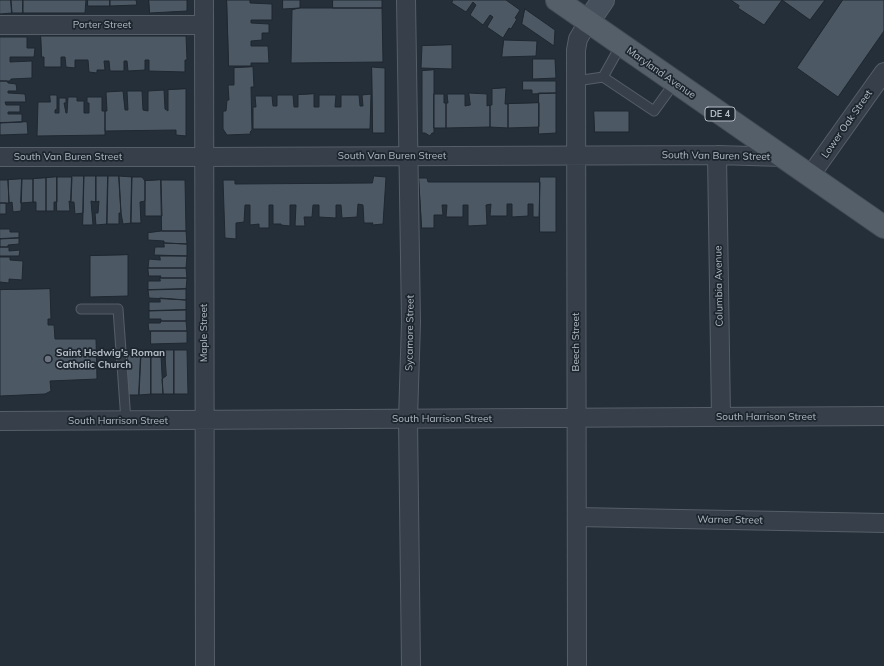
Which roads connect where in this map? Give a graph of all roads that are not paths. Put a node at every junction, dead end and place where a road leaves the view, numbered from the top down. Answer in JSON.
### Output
{"nodes":[{"id":1,"x":204,"y":0,"type":"edge"},
{"id":2,"x":406,"y":0,"type":"edge"},
{"id":3,"x":557,"y":0,"type":"edge"},
{"id":4,"x":604,"y":0,"type":"edge"},
{"id":5,"x":588,"y":22,"type":"junction"},
{"id":6,"x":0,"y":25,"type":"edge"},
{"id":7,"x":204,"y":25,"type":"junction"},
{"id":8,"x":622,"y":45,"type":"junction"},
{"id":9,"x":884,"y":72,"type":"edge"},
{"id":10,"x":603,"y":77,"type":"junction"},
{"id":11,"x":576,"y":81,"type":"junction"},
{"id":12,"x":675,"y":82,"type":"junction"},
{"id":13,"x":718,"y":155,"type":"junction"},
{"id":14,"x":409,"y":156,"type":"junction"},
{"id":15,"x":576,"y":156,"type":"junction"},
{"id":16,"x":0,"y":157,"type":"edge"},
{"id":17,"x":204,"y":157,"type":"junction"},
{"id":18,"x":783,"y":157,"type":"junction"},
{"id":19,"x":810,"y":176,"type":"junction"},
{"id":20,"x":884,"y":227,"type":"edge"},
{"id":21,"x":81,"y":308,"type":"dead end"},
{"id":22,"x":884,"y":416,"type":"edge"},
{"id":23,"x":721,"y":417,"type":"junction"},
{"id":24,"x":576,"y":418,"type":"junction"},
{"id":25,"x":408,"y":419,"type":"junction"},
{"id":26,"x":126,"y":420,"type":"junction"},
{"id":27,"x":205,"y":420,"type":"junction"},
{"id":28,"x":0,"y":422,"type":"edge"},
{"id":29,"x":577,"y":517,"type":"junction"},
{"id":30,"x":884,"y":523,"type":"edge"},
{"id":31,"x":205,"y":666,"type":"edge"},
{"id":32,"x":411,"y":666,"type":"edge"},
{"id":33,"x":577,"y":666,"type":"edge"}],
"edges":[{"from":1,"to":7,"type":"street","name":"Maple Street"},
{"from":2,"to":14,"type":"street","name":"Sycamore Street"},
{"from":3,"to":5,"type":"main road","name":"Maryland Avenue","number":"DE 4"},
{"from":4,"to":5,"type":"street"},
{"from":5,"to":8,"type":"main road","name":"Maryland Avenue","number":"DE 4"},
{"from":5,"to":11,"type":"street","name":"Beech Street"},
{"from":6,"to":7,"type":"street","name":"Porter Street"},
{"from":7,"to":17,"type":"street","name":"Maple Street"},
{"from":8,"to":10,"type":"lane"},
{"from":8,"to":12,"type":"main road","name":"Maryland Avenue","number":"DE 4"},
{"from":9,"to":19,"type":"street","name":"Lower Oak Street"},
{"from":10,"to":11,"type":"lane"},
{"from":10,"to":12,"type":"lane"},
{"from":11,"to":15,"type":"street","name":"Beech Street"},
{"from":12,"to":18,"type":"main road","name":"Maryland Avenue","number":"DE 4"},
{"from":13,"to":15,"type":"street","name":"South Van Buren Street"},
{"from":13,"to":18,"type":"street","name":"South Van Buren Street"},
{"from":13,"to":23,"type":"street","name":"Columbia Avenue"},
{"from":14,"to":15,"type":"street","name":"South Van Buren Street"},
{"from":14,"to":17,"type":"street","name":"South Van Buren Street"},
{"from":14,"to":25,"type":"street","name":"Sycamore Street"},
{"from":15,"to":24,"type":"street","name":"Beech Street"},
{"from":16,"to":17,"type":"street","name":"South Van Buren Street"},
{"from":17,"to":27,"type":"street","name":"Maple Street"},
{"from":18,"to":19,"type":"main road","name":"Maryland Avenue","number":"DE 4"},
{"from":19,"to":20,"type":"main road","name":"Maryland Avenue","number":"DE 4"},
{"from":21,"to":26,"type":"lane"},
{"from":22,"to":23,"type":"street","name":"South Harrison Street"},
{"from":23,"to":24,"type":"street","name":"South Harrison Street"},
{"from":24,"to":25,"type":"street","name":"South Harrison Street"},
{"from":24,"to":29,"type":"street","name":"Beech Street"},
{"from":25,"to":27,"type":"street","name":"South Harrison Street"},
{"from":25,"to":32,"type":"street","name":"Sycamore Street"},
{"from":26,"to":27,"type":"street","name":"South Harrison Street"},
{"from":26,"to":28,"type":"street","name":"South Harrison Street"},
{"from":27,"to":31,"type":"street","name":"Maple Street"},
{"from":29,"to":30,"type":"street","name":"Warner Street"},
{"from":29,"to":33,"type":"street","name":"Beech Street"}]}
